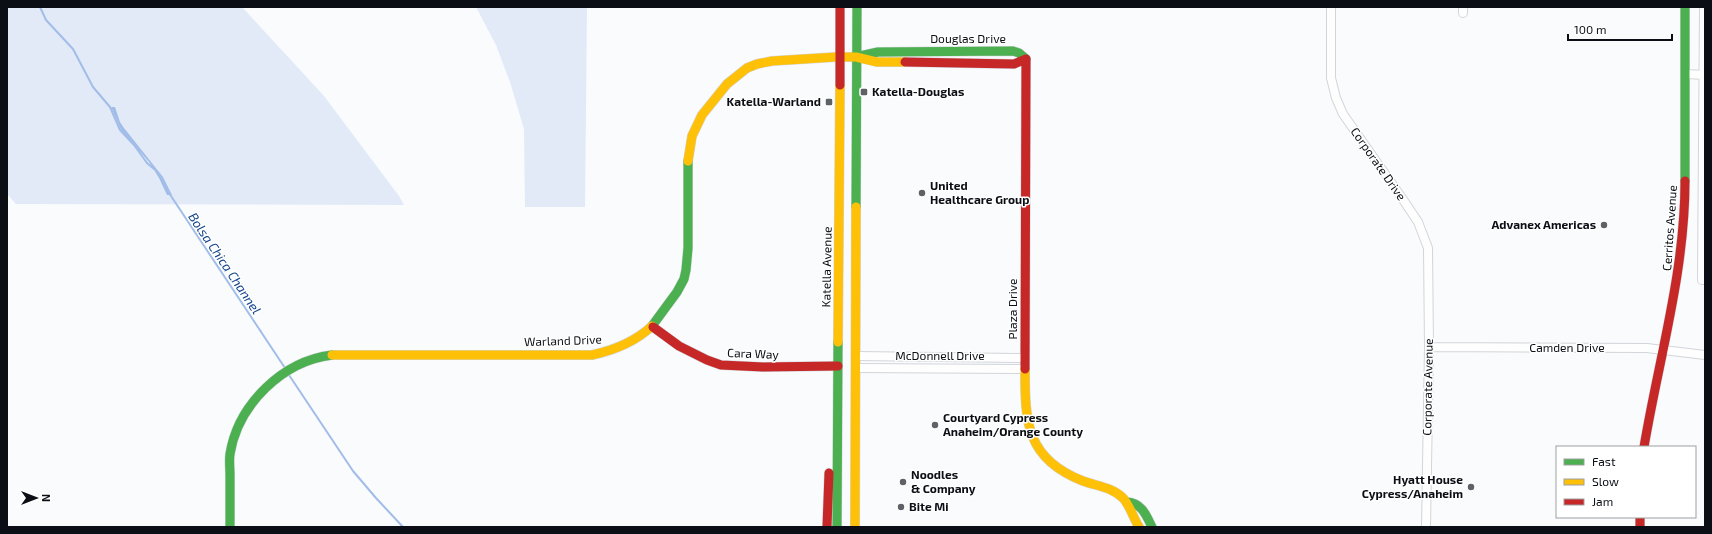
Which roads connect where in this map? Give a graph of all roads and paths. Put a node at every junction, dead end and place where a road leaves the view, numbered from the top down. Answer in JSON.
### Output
{"nodes":[{"id":1,"x":840,"y":7,"type":"edge"},
{"id":2,"x":857,"y":7,"type":"edge"},
{"id":3,"x":1331,"y":7,"type":"edge"},
{"id":4,"x":1684,"y":7,"type":"edge"},
{"id":5,"x":1704,"y":7,"type":"edge"},
{"id":6,"x":840,"y":57,"type":"junction"},
{"id":7,"x":857,"y":57,"type":"junction"},
{"id":8,"x":1026,"y":59,"type":"joint"},
{"id":9,"x":1686,"y":74,"type":"junction"},
{"id":10,"x":1705,"y":74,"type":"edge"},
{"id":11,"x":1428,"y":248,"type":"joint"},
{"id":12,"x":1704,"y":280,"type":"edge"},
{"id":13,"x":653,"y":327,"type":"junction"},
{"id":14,"x":1429,"y":347,"type":"junction"},
{"id":15,"x":838,"y":348,"type":"junction"},
{"id":16,"x":1664,"y":349,"type":"junction"},
{"id":17,"x":1705,"y":355,"type":"edge"},
{"id":18,"x":856,"y":356,"type":"junction"},
{"id":19,"x":1025,"y":358,"type":"junction"},
{"id":20,"x":838,"y":366,"type":"junction"},
{"id":21,"x":856,"y":368,"type":"junction"},
{"id":22,"x":1025,"y":369,"type":"junction"},
{"id":23,"x":856,"y":391,"type":"junction"},
{"id":24,"x":838,"y":438,"type":"junction"},
{"id":25,"x":1644,"y":446,"type":"edge"},
{"id":26,"x":1127,"y":502,"type":"junction"},
{"id":27,"x":230,"y":527,"type":"edge"},
{"id":28,"x":827,"y":527,"type":"edge"},
{"id":29,"x":837,"y":527,"type":"edge"},
{"id":30,"x":855,"y":527,"type":"edge"},
{"id":31,"x":1139,"y":527,"type":"edge"},
{"id":32,"x":1152,"y":527,"type":"edge"},
{"id":33,"x":1426,"y":527,"type":"edge"}],
"edges":[{"from":1,"to":6,"type":"street","name":"Katella Avenue"},
{"from":2,"to":7,"type":"street"},
{"from":3,"to":11,"type":"street","name":"Corporate Drive"},
{"from":4,"to":9,"type":"street","name":"Cerritos Avenue"},
{"from":5,"to":10,"type":"street"},
{"from":6,"to":7,"type":"street","name":"Douglas Drive"},
{"from":6,"to":13,"type":"street","name":"Warland Drive"},
{"from":6,"to":15,"type":"street","name":"Katella Avenue"},
{"from":7,"to":8,"type":"street","name":"Douglas Drive"},
{"from":7,"to":18,"type":"street"},
{"from":8,"to":19,"type":"street","name":"Plaza Drive"},
{"from":9,"to":10,"type":"street"},
{"from":9,"to":16,"type":"street","name":"Cerritos Avenue"},
{"from":10,"to":12,"type":"street"},
{"from":11,"to":14,"type":"street","name":"Corporate Avenue"},
{"from":13,"to":20,"type":"street","name":"Cara Way"},
{"from":13,"to":27,"type":"street","name":"Warland Drive"},
{"from":14,"to":16,"type":"street","name":"Camden Drive"},
{"from":14,"to":33,"type":"street","name":"Corporate Avenue"},
{"from":15,"to":20,"type":"street","name":"Katella Avenue"},
{"from":15,"to":21,"type":"street"},
{"from":16,"to":17,"type":"street","name":"Camden Drive"},
{"from":16,"to":25,"type":"street","name":"Cerritos Avenue"},
{"from":18,"to":19,"type":"street","name":"McDonnell Drive"},
{"from":18,"to":21,"type":"street"},
{"from":19,"to":22,"type":"street","name":"Plaza Drive"},
{"from":20,"to":23,"type":"street"},
{"from":20,"to":24,"type":"street","name":"Katella Avenue"},
{"from":21,"to":22,"type":"street","name":"McDonnell Drive"},
{"from":21,"to":23,"type":"street"},
{"from":22,"to":26,"type":"street","name":"Plaza Drive"},
{"from":23,"to":30,"type":"street"},
{"from":24,"to":28,"type":"street"},
{"from":24,"to":29,"type":"street","name":"Katella Avenue"},
{"from":26,"to":31,"type":"street","name":"Plaza Drive"},
{"from":26,"to":32,"type":"street","name":"Plaza Drive"}]}
